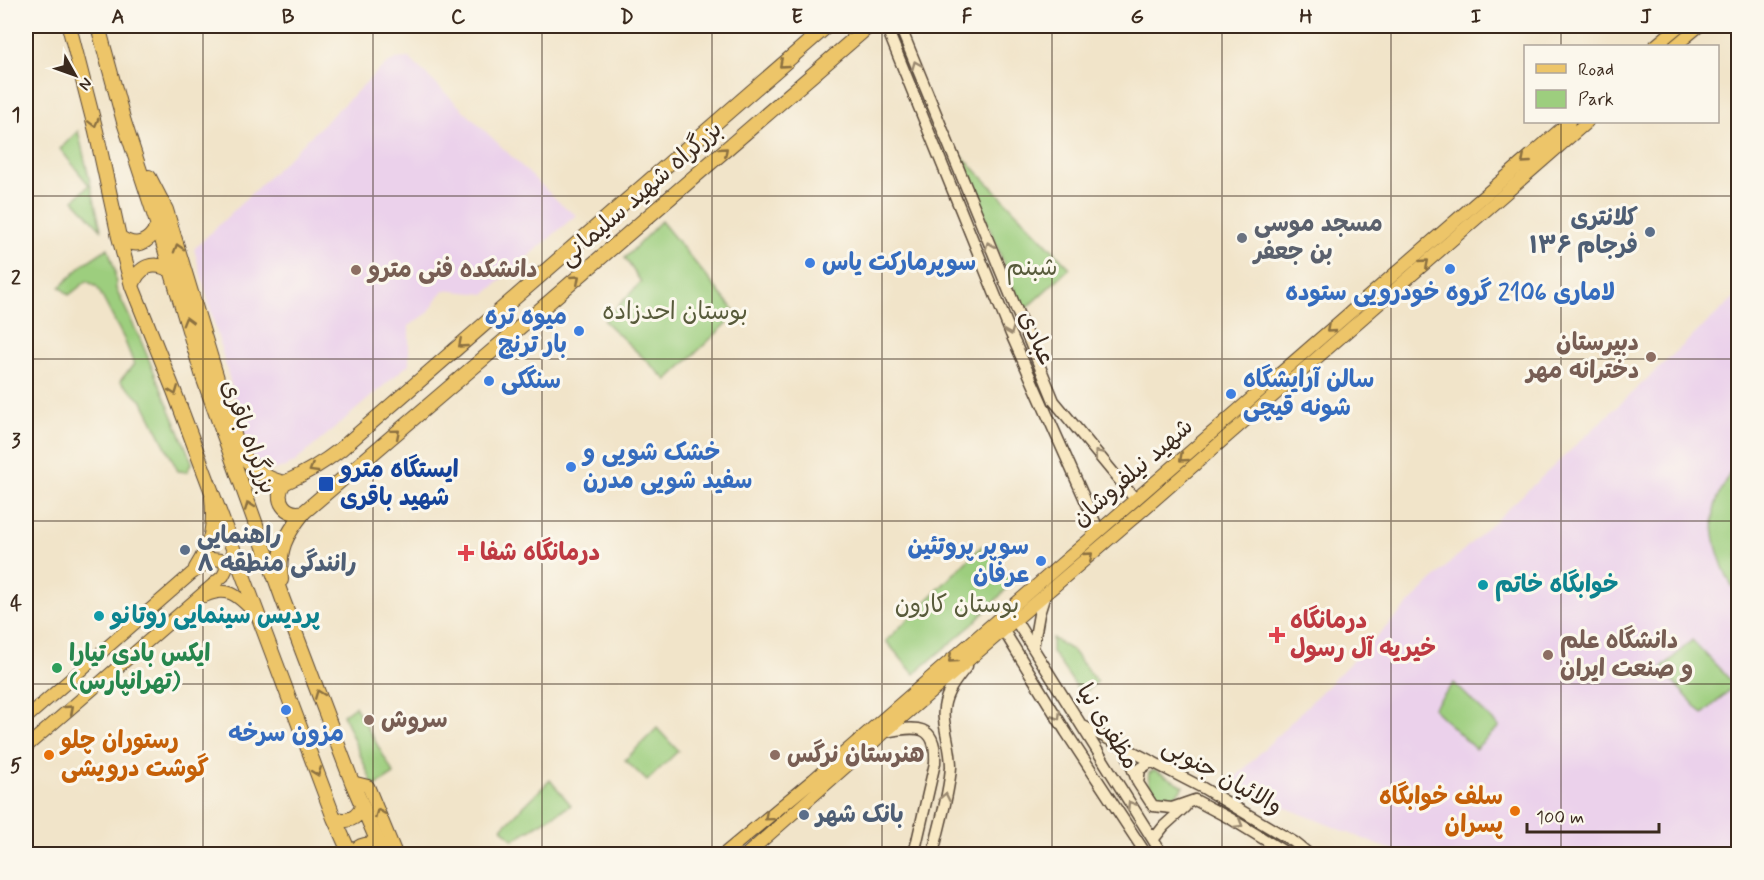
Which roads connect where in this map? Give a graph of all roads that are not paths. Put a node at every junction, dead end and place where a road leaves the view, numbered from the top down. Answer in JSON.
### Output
{"nodes":[{"id":1,"x":69,"y":26,"type":"edge"},
{"id":2,"x":98,"y":26,"type":"edge"},
{"id":3,"x":827,"y":26,"type":"edge"},
{"id":4,"x":869,"y":26,"type":"edge"},
{"id":5,"x":886,"y":26,"type":"edge"},
{"id":6,"x":900,"y":26,"type":"edge"},
{"id":7,"x":1679,"y":26,"type":"edge"},
{"id":8,"x":1699,"y":26,"type":"edge"},
{"id":9,"x":1656,"y":45,"type":"edge"},
{"id":10,"x":1676,"y":45,"type":"edge"},
{"id":11,"x":1568,"y":123,"type":"edge"},
{"id":12,"x":1586,"y":123,"type":"edge"},
{"id":13,"x":942,"y":130,"type":"junction"},
{"id":14,"x":130,"y":138,"type":"junction"},
{"id":15,"x":932,"y":140,"type":"junction"},
{"id":16,"x":158,"y":226,"type":"junction"},
{"id":17,"x":118,"y":237,"type":"junction"},
{"id":18,"x":172,"y":271,"type":"junction"},
{"id":19,"x":132,"y":286,"type":"junction"},
{"id":20,"x":1050,"y":405,"type":"junction"},
{"id":21,"x":284,"y":483,"type":"junction"},
{"id":22,"x":209,"y":486,"type":"junction"},
{"id":23,"x":1135,"y":500,"type":"junction"},
{"id":24,"x":1144,"y":509,"type":"junction"},
{"id":25,"x":304,"y":512,"type":"junction"},
{"id":26,"x":1099,"y":531,"type":"junction"},
{"id":27,"x":191,"y":574,"type":"junction"},
{"id":28,"x":1045,"y":595,"type":"junction"},
{"id":29,"x":195,"y":600,"type":"junction"},
{"id":30,"x":283,"y":600,"type":"junction"},
{"id":31,"x":1009,"y":608,"type":"junction"},
{"id":32,"x":260,"y":619,"type":"junction"},
{"id":33,"x":1016,"y":621,"type":"junction"},
{"id":34,"x":1000,"y":626,"type":"junction"},
{"id":35,"x":1033,"y":648,"type":"junction"},
{"id":36,"x":980,"y":651,"type":"junction"},
{"id":37,"x":1057,"y":688,"type":"junction"},
{"id":38,"x":1044,"y":696,"type":"junction"},
{"id":39,"x":26,"y":718,"type":"edge"},
{"id":40,"x":1080,"y":725,"type":"junction"},
{"id":41,"x":885,"y":732,"type":"junction"},
{"id":42,"x":26,"y":747,"type":"edge"},
{"id":43,"x":1124,"y":747,"type":"junction"},
{"id":44,"x":1152,"y":761,"type":"junction"},
{"id":45,"x":352,"y":782,"type":"junction"},
{"id":46,"x":1138,"y":783,"type":"junction"},
{"id":47,"x":1195,"y":800,"type":"junction"},
{"id":48,"x":362,"y":807,"type":"junction"},
{"id":49,"x":334,"y":818,"type":"junction"},
{"id":50,"x":939,"y":826,"type":"junction"},
{"id":51,"x":920,"y":827,"type":"junction"},
{"id":52,"x":1153,"y":840,"type":"junction"},
{"id":53,"x":1294,"y":842,"type":"junction"},
{"id":54,"x":381,"y":851,"type":"edge"},
{"id":55,"x":1285,"y":852,"type":"edge"},
{"id":56,"x":351,"y":855,"type":"edge"},
{"id":57,"x":396,"y":855,"type":"edge"},
{"id":58,"x":724,"y":855,"type":"edge"},
{"id":59,"x":747,"y":855,"type":"edge"},
{"id":60,"x":914,"y":855,"type":"edge"},
{"id":61,"x":933,"y":855,"type":"edge"},
{"id":62,"x":1146,"y":855,"type":"edge"},
{"id":63,"x":1162,"y":855,"type":"edge"},
{"id":64,"x":1309,"y":855,"type":"edge"}],
"edges":[{"from":1,"to":17,"type":"highway","one_way":true},
{"from":2,"to":14,"type":"highway","name":"بزرگراه باقری"},
{"from":3,"to":21,"type":"highway","name":"بزرگراه شهید سلیمانی","one_way":true},
{"from":25,"to":4,"type":"highway","name":"بزرگراه شهید سلیمانی","one_way":true},
{"from":5,"to":15,"type":"main road","name":"عبادی"},
{"from":13,"to":6,"type":"main road","name":"عبادی","one_way":true},
{"from":7,"to":9,"type":"main road"},
{"from":8,"to":10,"type":"main road"},
{"from":11,"to":23,"type":"main road","name":"شهید نیلفروشان","one_way":true},
{"from":24,"to":12,"type":"main road","name":"شهید نیلفروشان","one_way":true},
{"from":13,"to":15,"type":"main road"},
{"from":20,"to":13,"type":"main road","name":"عبادی","one_way":true},
{"from":14,"to":16,"type":"highway","name":"بزرگراه باقری"},
{"from":21,"to":14,"type":"highway","one_way":true},
{"from":15,"to":20,"type":"main road","name":"عبادی","one_way":true},
{"from":16,"to":17,"type":"highway"},
{"from":16,"to":18,"type":"highway","name":"بزرگراه باقری"},
{"from":17,"to":19,"type":"highway"},
{"from":18,"to":19,"type":"highway"},
{"from":30,"to":18,"type":"highway","name":"بزرگراه باقری","one_way":true},
{"from":19,"to":22,"type":"highway","one_way":true},
{"from":23,"to":20,"type":"main road","name":"عبادی","one_way":true},
{"from":20,"to":26,"type":"main road","name":"عبادی"},
{"from":21,"to":25,"type":"highway"},
{"from":22,"to":27,"type":"main road"},
{"from":22,"to":32,"type":"highway"},
{"from":23,"to":24,"type":"main road"},
{"from":23,"to":26,"type":"main road","name":"شهید نیلفروشان"},
{"from":28,"to":24,"type":"main road","name":"شهید نیلفروشان","one_way":true},
{"from":25,"to":30,"type":"highway","name":"بزرگراه شهید سلیمانی"},
{"from":26,"to":31,"type":"main road","name":"شهید نیلفروشان"},
{"from":27,"to":29,"type":"main road"},
{"from":27,"to":39,"type":"main road"},
{"from":28,"to":33,"type":"main road","name":"شهید نیلفروشان"},
{"from":28,"to":35,"type":"main road"},
{"from":29,"to":32,"type":"main road"},
{"from":42,"to":29,"type":"main road","one_way":true},
{"from":45,"to":30,"type":"highway","name":"بزرگراه باقری","one_way":true},
{"from":31,"to":33,"type":"main road"},
{"from":31,"to":34,"type":"main road","name":"شهید نیلفروشان"},
{"from":32,"to":49,"type":"highway","one_way":true},
{"from":33,"to":34,"type":"main road","name":"شهید نیلفروشان"},
{"from":33,"to":35,"type":"main road","name":"مظفری نیا"},
{"from":34,"to":36,"type":"main road","name":"شهید نیلفروشان"},
{"from":34,"to":38,"type":"main road","name":"مظفری نیا"},
{"from":34,"to":58,"type":"main road","name":"شهید نیلفروشان","one_way":true},
{"from":35,"to":37,"type":"main road","name":"مظفری نیا"},
{"from":36,"to":41,"type":"main road","name":"شهید نیلفروشان"},
{"from":50,"to":36,"type":"main road","one_way":true},
{"from":37,"to":38,"type":"main road"},
{"from":37,"to":40,"type":"main road","name":"مظفری نیا"},
{"from":38,"to":62,"type":"main road","name":"مظفری نیا","one_way":true},
{"from":40,"to":43,"type":"main road","name":"والائیان جنوبی"},
{"from":52,"to":40,"type":"main road","name":"مظفری نیا","one_way":true},
{"from":41,"to":51,"type":"main road"},
{"from":41,"to":59,"type":"main road","name":"شهید نیلفروشان"},
{"from":43,"to":44,"type":"main road","name":"والائیان جنوبی"},
{"from":43,"to":46,"type":"main road"},
{"from":44,"to":46,"type":"main road"},
{"from":44,"to":53,"type":"main road","name":"والائیان جنوبی"},
{"from":45,"to":48,"type":"highway","name":"بزرگراه باقری"},
{"from":57,"to":45,"type":"main road","one_way":true},
{"from":46,"to":47,"type":"main road"},
{"from":47,"to":52,"type":"main road"},
{"from":47,"to":55,"type":"main road","name":"والائیان جنوبی","one_way":true},
{"from":48,"to":49,"type":"highway"},
{"from":48,"to":54,"type":"highway","name":"بزرگراه باقری"},
{"from":49,"to":56,"type":"highway"},
{"from":50,"to":51,"type":"main road"},
{"from":50,"to":61,"type":"main road"},
{"from":51,"to":60,"type":"main road"},
{"from":52,"to":63,"type":"main road","name":"مظفری نیا"},
{"from":53,"to":55,"type":"main road"},
{"from":53,"to":64,"type":"main road","name":"والائیان جنوبی"},
{"from":54,"to":56,"type":"highway"}]}
